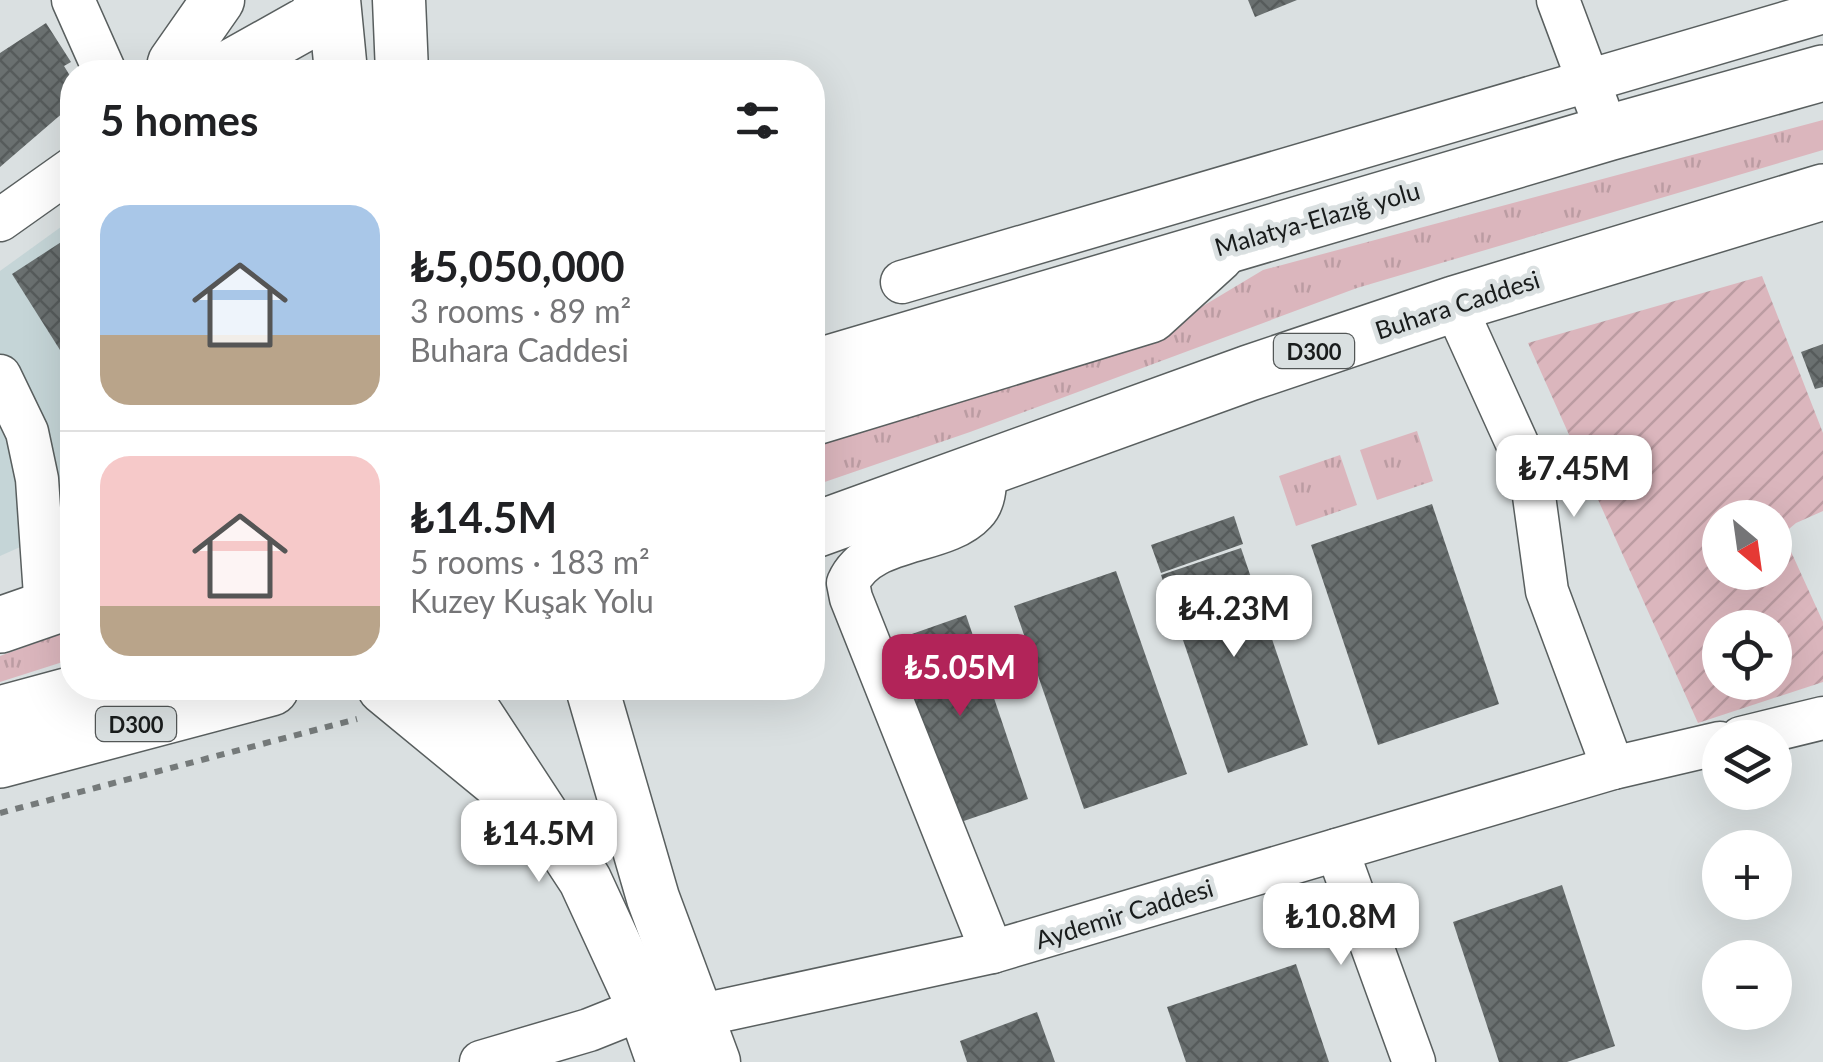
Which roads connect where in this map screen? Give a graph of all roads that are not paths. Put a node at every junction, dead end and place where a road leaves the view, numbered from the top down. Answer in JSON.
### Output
{"nodes":[{"id":1,"x":72,"y":0,"type":"edge"},
{"id":2,"x":218,"y":0,"type":"edge"},
{"id":3,"x":326,"y":0,"type":"edge"},
{"id":4,"x":334,"y":0,"type":"edge"},
{"id":5,"x":399,"y":0,"type":"edge"},
{"id":6,"x":1558,"y":0,"type":"edge"},
{"id":7,"x":1823,"y":12,"type":"edge"},
{"id":8,"x":100,"y":60,"type":"edge"},
{"id":9,"x":176,"y":60,"type":"edge"},
{"id":10,"x":241,"y":60,"type":"edge"},
{"id":11,"x":340,"y":60,"type":"edge"},
{"id":12,"x":402,"y":60,"type":"edge"},
{"id":13,"x":1823,"y":73,"type":"edge"},
{"id":14,"x":1588,"y":80,"type":"junction"},
{"id":15,"x":1608,"y":133,"type":"junction"},
{"id":16,"x":60,"y":178,"type":"edge"},
{"id":17,"x":1823,"y":192,"type":"edge"},
{"id":18,"x":0,"y":220,"type":"edge"},
{"id":19,"x":1227,"y":245,"type":"junction"},
{"id":20,"x":902,"y":282,"type":"dead end"},
{"id":21,"x":1454,"y":304,"type":"junction"},
{"id":22,"x":825,"y":364,"type":"edge"},
{"id":23,"x":0,"y":376,"type":"edge"},
{"id":24,"x":825,"y":414,"type":"edge"},
{"id":25,"x":986,"y":467,"type":"junction"},
{"id":26,"x":17,"y":468,"type":"edge"},
{"id":27,"x":825,"y":526,"type":"edge"},
{"id":28,"x":48,"y":606,"type":"edge"},
{"id":29,"x":60,"y":698,"type":"edge"},
{"id":30,"x":226,"y":700,"type":"edge"},
{"id":31,"x":400,"y":700,"type":"edge"},
{"id":32,"x":467,"y":700,"type":"edge"},
{"id":33,"x":595,"y":700,"type":"edge"},
{"id":34,"x":0,"y":714,"type":"edge"},
{"id":35,"x":1823,"y":718,"type":"edge"},
{"id":36,"x":1792,"y":726,"type":"edge"},
{"id":37,"x":1702,"y":746,"type":"edge"},
{"id":38,"x":0,"y":760,"type":"edge"},
{"id":39,"x":1612,"y":768,"type":"junction"},
{"id":40,"x":552,"y":829,"type":"junction"},
{"id":41,"x":1337,"y":850,"type":"junction"},
{"id":42,"x":992,"y":952,"type":"junction"},
{"id":43,"x":644,"y":1008,"type":"junction"},
{"id":44,"x":706,"y":1039,"type":"edge"},
{"id":45,"x":481,"y":1062,"type":"edge"},
{"id":46,"x":663,"y":1062,"type":"edge"},
{"id":47,"x":1414,"y":1062,"type":"edge"}],
"edges":[{"from":1,"to":8,"type":"street"},
{"from":2,"to":9,"type":"main road"},
{"from":3,"to":10,"type":"main road"},
{"from":4,"to":11,"type":"main road"},
{"from":5,"to":12,"type":"main road"},
{"from":6,"to":14,"type":"street"},
{"from":7,"to":14,"type":"street"},
{"from":13,"to":15,"type":"highway","name":"Malatya-Elazığ yolu"},
{"from":14,"to":15,"type":"street"},
{"from":14,"to":20,"type":"street"},
{"from":15,"to":19,"type":"highway","name":"Malatya-Elazığ yolu"},
{"from":16,"to":18,"type":"street"},
{"from":17,"to":21,"type":"highway","name":"Buhara Caddesi","number":"D300"},
{"from":19,"to":22,"type":"highway","name":"Malatya-Elazığ yolu"},
{"from":19,"to":24,"type":"highway"},
{"from":21,"to":25,"type":"highway","name":"Buhara Caddesi","number":"D300"},
{"from":21,"to":39,"type":"street"},
{"from":23,"to":26,"type":"street"},
{"from":25,"to":27,"type":"highway","name":"Buhara Caddesi","number":"D300"},
{"from":25,"to":42,"type":"street"},
{"from":26,"to":28,"type":"street"},
{"from":29,"to":34,"type":"highway"},
{"from":30,"to":38,"type":"highway","number":"D300"},
{"from":31,"to":40,"type":"main road"},
{"from":32,"to":40,"type":"main road"},
{"from":33,"to":44,"type":"main road"},
{"from":35,"to":36,"type":"street"},
{"from":37,"to":39,"type":"street","name":"Aydemir Caddesi"},
{"from":39,"to":41,"type":"street","name":"Aydemir Caddesi"},
{"from":40,"to":43,"type":"main road"},
{"from":41,"to":42,"type":"street","name":"Aydemir Caddesi"},
{"from":41,"to":47,"type":"street"},
{"from":42,"to":44,"type":"street","name":"Aydemir Caddesi"},
{"from":43,"to":44,"type":"street"},
{"from":43,"to":45,"type":"street"},
{"from":43,"to":46,"type":"main road"}]}
